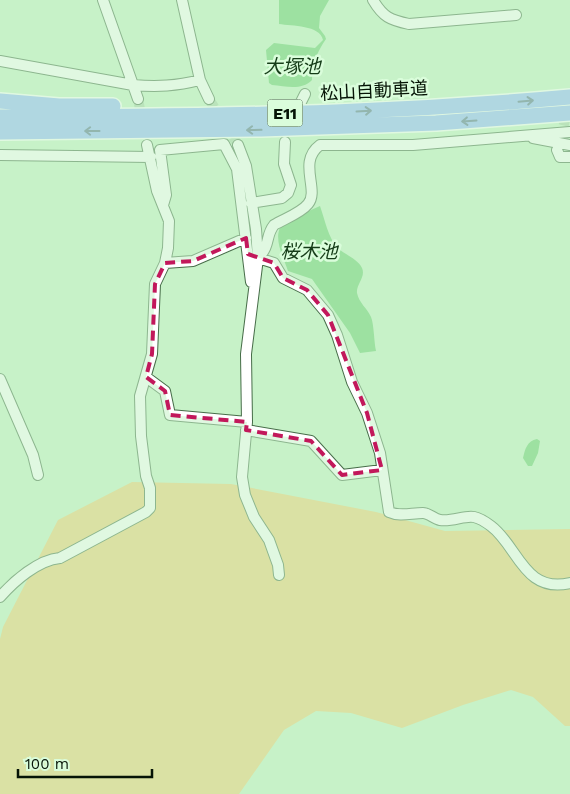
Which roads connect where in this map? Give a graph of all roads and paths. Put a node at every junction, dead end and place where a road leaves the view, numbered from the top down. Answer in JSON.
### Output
{"nodes":[{"id":1,"x":103,"y":0,"type":"edge"},
{"id":2,"x":182,"y":0,"type":"edge"},
{"id":3,"x":373,"y":0,"type":"edge"},
{"id":4,"x":516,"y":15,"type":"dead end"},
{"id":5,"x":0,"y":61,"type":"edge"},
{"id":6,"x":200,"y":80,"type":"junction"},
{"id":7,"x":133,"y":85,"type":"junction"},
{"id":8,"x":570,"y":97,"type":"edge"},
{"id":9,"x":138,"y":99,"type":"tunnel mouth"},
{"id":10,"x":209,"y":99,"type":"tunnel mouth"},
{"id":11,"x":0,"y":101,"type":"edge"},
{"id":12,"x":337,"y":112,"type":"junction"},
{"id":13,"x":570,"y":113,"type":"edge"},
{"id":14,"x":0,"y":117,"type":"edge"},
{"id":15,"x":0,"y":132,"type":"edge"},
{"id":16,"x":570,"y":132,"type":"edge"},
{"id":17,"x":518,"y":135,"type":"junction"},
{"id":18,"x":285,"y":142,"type":"dead end"},
{"id":19,"x":147,"y":145,"type":"tunnel mouth"},
{"id":20,"x":238,"y":145,"type":"tunnel mouth"},
{"id":21,"x":570,"y":145,"type":"edge"},
{"id":22,"x":557,"y":150,"type":"dead end"},
{"id":23,"x":0,"y":155,"type":"edge"},
{"id":24,"x":150,"y":157,"type":"junction"},
{"id":25,"x":570,"y":157,"type":"edge"},
{"id":26,"x":251,"y":203,"type":"junction"},
{"id":27,"x":163,"y":205,"type":"junction"},
{"id":28,"x":246,"y":238,"type":"junction"},
{"id":29,"x":258,"y":258,"type":"junction"},
{"id":30,"x":165,"y":263,"type":"junction"},
{"id":31,"x":253,"y":293,"type":"junction"},
{"id":32,"x":146,"y":377,"type":"junction"},
{"id":33,"x":0,"y":379,"type":"edge"},
{"id":34,"x":246,"y":426,"type":"junction"},
{"id":35,"x":382,"y":470,"type":"junction"},
{"id":36,"x":38,"y":475,"type":"dead end"},
{"id":37,"x":279,"y":575,"type":"dead end"},
{"id":38,"x":570,"y":583,"type":"edge"},
{"id":39,"x":0,"y":597,"type":"edge"}],
"edges":[{"from":1,"to":7,"type":"street"},
{"from":2,"to":6,"type":"street"},
{"from":3,"to":4,"type":"street"},
{"from":5,"to":7,"type":"street"},
{"from":6,"to":7,"type":"street"},
{"from":6,"to":10,"type":"street"},
{"from":7,"to":9,"type":"street"},
{"from":12,"to":8,"type":"highway","name":"松山自動車道","number":"E11","one_way":true},
{"from":11,"to":12,"type":"highway"},
{"from":12,"to":14,"type":"highway","name":"松山自動車道","number":"E11"},
{"from":13,"to":15,"type":"highway","name":"松山自動車道","number":"E11","one_way":true},
{"from":16,"to":17,"type":"street"},
{"from":17,"to":21,"type":"street"},
{"from":17,"to":29,"type":"street"},
{"from":18,"to":26,"type":"street"},
{"from":19,"to":24,"type":"street"},
{"from":20,"to":26,"type":"street"},
{"from":22,"to":25,"type":"street"},
{"from":23,"to":24,"type":"street"},
{"from":24,"to":27,"type":"street"},
{"from":26,"to":29,"type":"street"},
{"from":27,"to":28,"type":"street"},
{"from":27,"to":30,"type":"street"},
{"from":28,"to":30,"type":"street"},
{"from":28,"to":31,"type":"street"},
{"from":29,"to":31,"type":"street"},
{"from":29,"to":35,"type":"street"},
{"from":30,"to":32,"type":"street"},
{"from":31,"to":34,"type":"street"},
{"from":32,"to":34,"type":"street"},
{"from":32,"to":39,"type":"street"},
{"from":33,"to":36,"type":"street"},
{"from":34,"to":35,"type":"street"},
{"from":34,"to":37,"type":"street"},
{"from":35,"to":38,"type":"street"}]}
